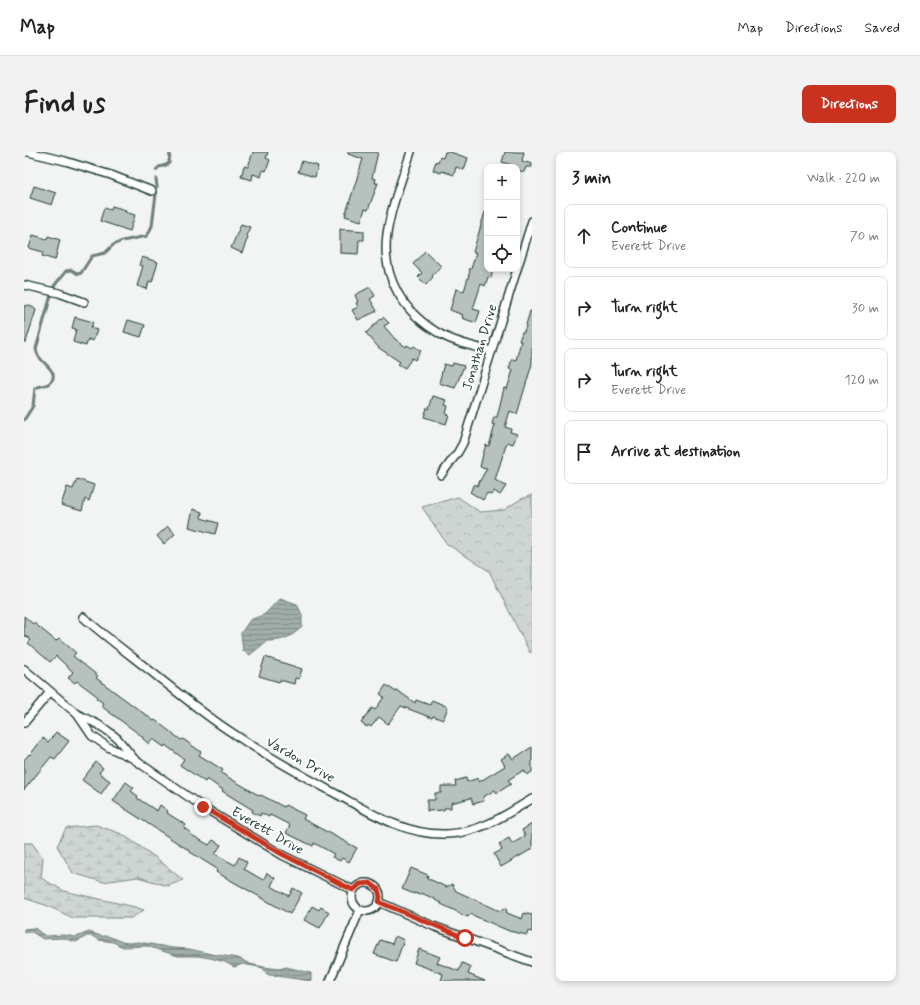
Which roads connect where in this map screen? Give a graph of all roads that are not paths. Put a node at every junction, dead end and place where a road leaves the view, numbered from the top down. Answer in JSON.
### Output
{"nodes":[{"id":1,"x":28,"y":152,"type":"edge"},
{"id":2,"x":411,"y":152,"type":"edge"},
{"id":3,"x":152,"y":191,"type":"dead end"},
{"id":4,"x":532,"y":221,"type":"edge"},
{"id":5,"x":24,"y":285,"type":"edge"},
{"id":6,"x":84,"y":302,"type":"dead end"},
{"id":7,"x":492,"y":352,"type":"junction"},
{"id":8,"x":441,"y":475,"type":"dead end"},
{"id":9,"x":83,"y":617,"type":"dead end"},
{"id":10,"x":24,"y":669,"type":"edge"},
{"id":11,"x":50,"y":692,"type":"junction"},
{"id":12,"x":77,"y":714,"type":"junction"},
{"id":13,"x":24,"y":723,"type":"edge"},
{"id":14,"x":136,"y":760,"type":"junction"},
{"id":15,"x":532,"y":799,"type":"edge"},
{"id":16,"x":353,"y":890,"type":"junction"},
{"id":17,"x":379,"y":902,"type":"junction"},
{"id":18,"x":360,"y":910,"type":"junction"},
{"id":19,"x":532,"y":962,"type":"edge"},
{"id":20,"x":330,"y":981,"type":"edge"}],
"edges":[{"from":1,"to":3,"type":"street"},
{"from":2,"to":7,"type":"street"},
{"from":4,"to":7,"type":"street","name":"Jonathan Drive"},
{"from":5,"to":6,"type":"street"},
{"from":7,"to":8,"type":"street","name":"Jonathan Drive"},
{"from":9,"to":15,"type":"street","name":"Vardon Drive"},
{"from":10,"to":11,"type":"street","name":"Everett Drive"},
{"from":11,"to":12,"type":"street","name":"Everett Drive"},
{"from":11,"to":13,"type":"street"},
{"from":12,"to":14,"type":"street","name":"Everett Drive"},
{"from":12,"to":14,"type":"street","name":"Everett Drive"},
{"from":14,"to":16,"type":"street","name":"Everett Drive"},
{"from":16,"to":17,"type":"street"},
{"from":16,"to":18,"type":"street"},
{"from":17,"to":18,"type":"street"},
{"from":17,"to":19,"type":"street"},
{"from":18,"to":20,"type":"street"}]}
